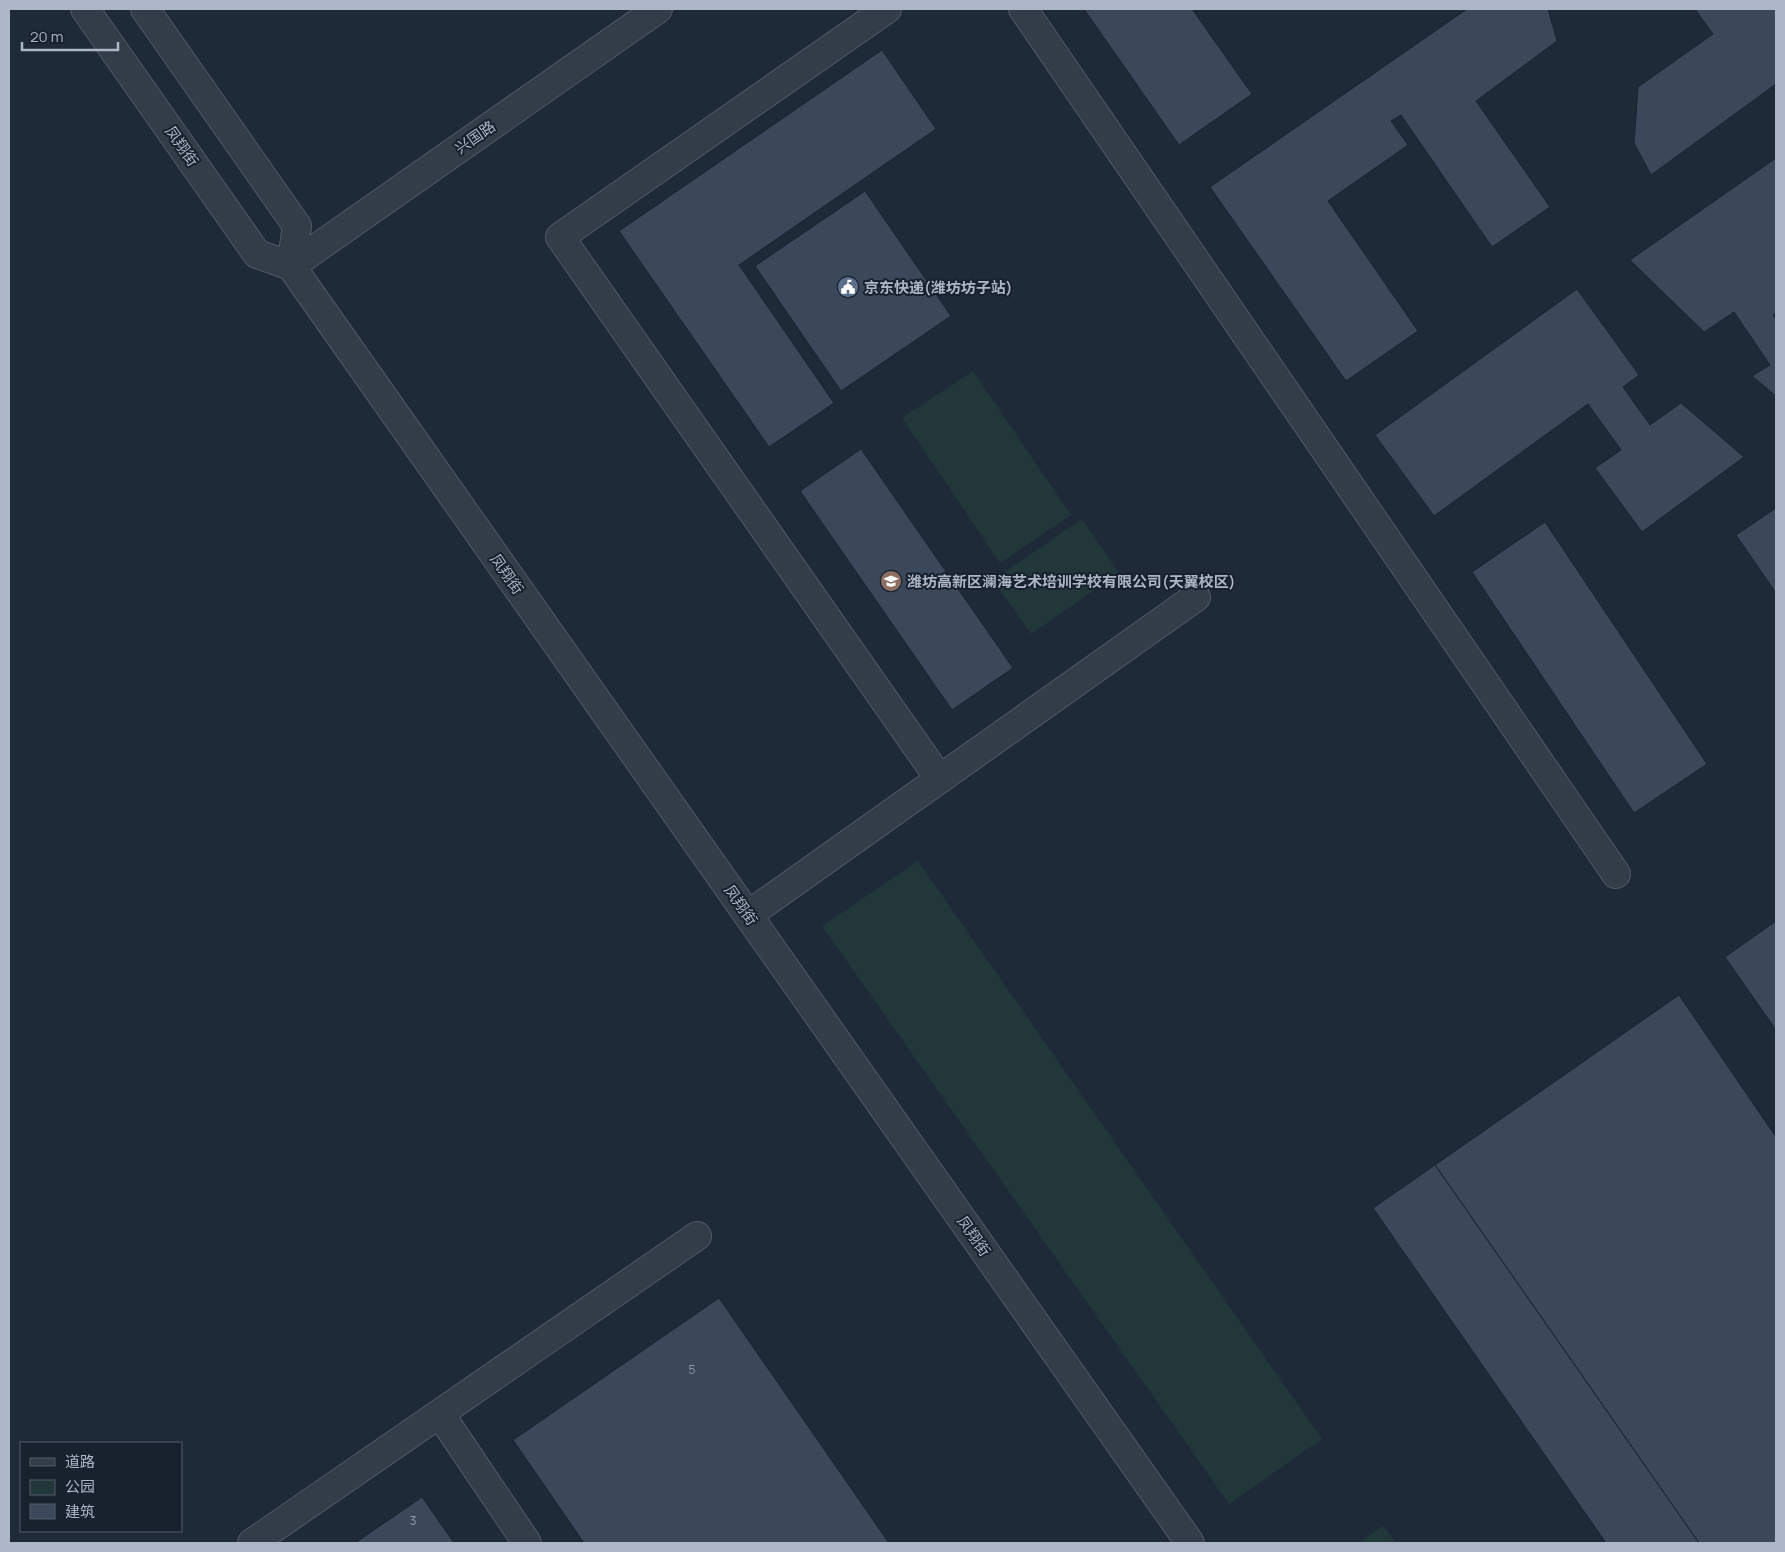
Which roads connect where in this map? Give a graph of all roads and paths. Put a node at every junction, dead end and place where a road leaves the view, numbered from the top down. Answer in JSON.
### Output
{"nodes":[{"id":1,"x":85,"y":9,"type":"edge"},
{"id":2,"x":145,"y":9,"type":"edge"},
{"id":3,"x":658,"y":9,"type":"edge"},
{"id":4,"x":888,"y":9,"type":"edge"},
{"id":5,"x":1023,"y":9,"type":"edge"},
{"id":6,"x":291,"y":266,"type":"junction"},
{"id":7,"x":1196,"y":597,"type":"dead end"},
{"id":8,"x":939,"y":778,"type":"junction"},
{"id":9,"x":1616,"y":874,"type":"dead end"},
{"id":10,"x":748,"y":915,"type":"junction"},
{"id":11,"x":697,"y":1236,"type":"dead end"},
{"id":12,"x":440,"y":1414,"type":"junction"},
{"id":13,"x":252,"y":1543,"type":"edge"},
{"id":14,"x":527,"y":1543,"type":"edge"},
{"id":15,"x":1190,"y":1543,"type":"edge"}],
"edges":[{"from":1,"to":6,"type":"street","name":"凤翔街"},
{"from":2,"to":6,"type":"street"},
{"from":3,"to":6,"type":"street","name":"兴国路"},
{"from":4,"to":8,"type":"street"},
{"from":5,"to":9,"type":"street"},
{"from":6,"to":10,"type":"street","name":"凤翔街"},
{"from":7,"to":8,"type":"street"},
{"from":8,"to":10,"type":"street"},
{"from":10,"to":15,"type":"street","name":"凤翔街"},
{"from":11,"to":12,"type":"street"},
{"from":12,"to":13,"type":"street"},
{"from":12,"to":14,"type":"street"}]}
